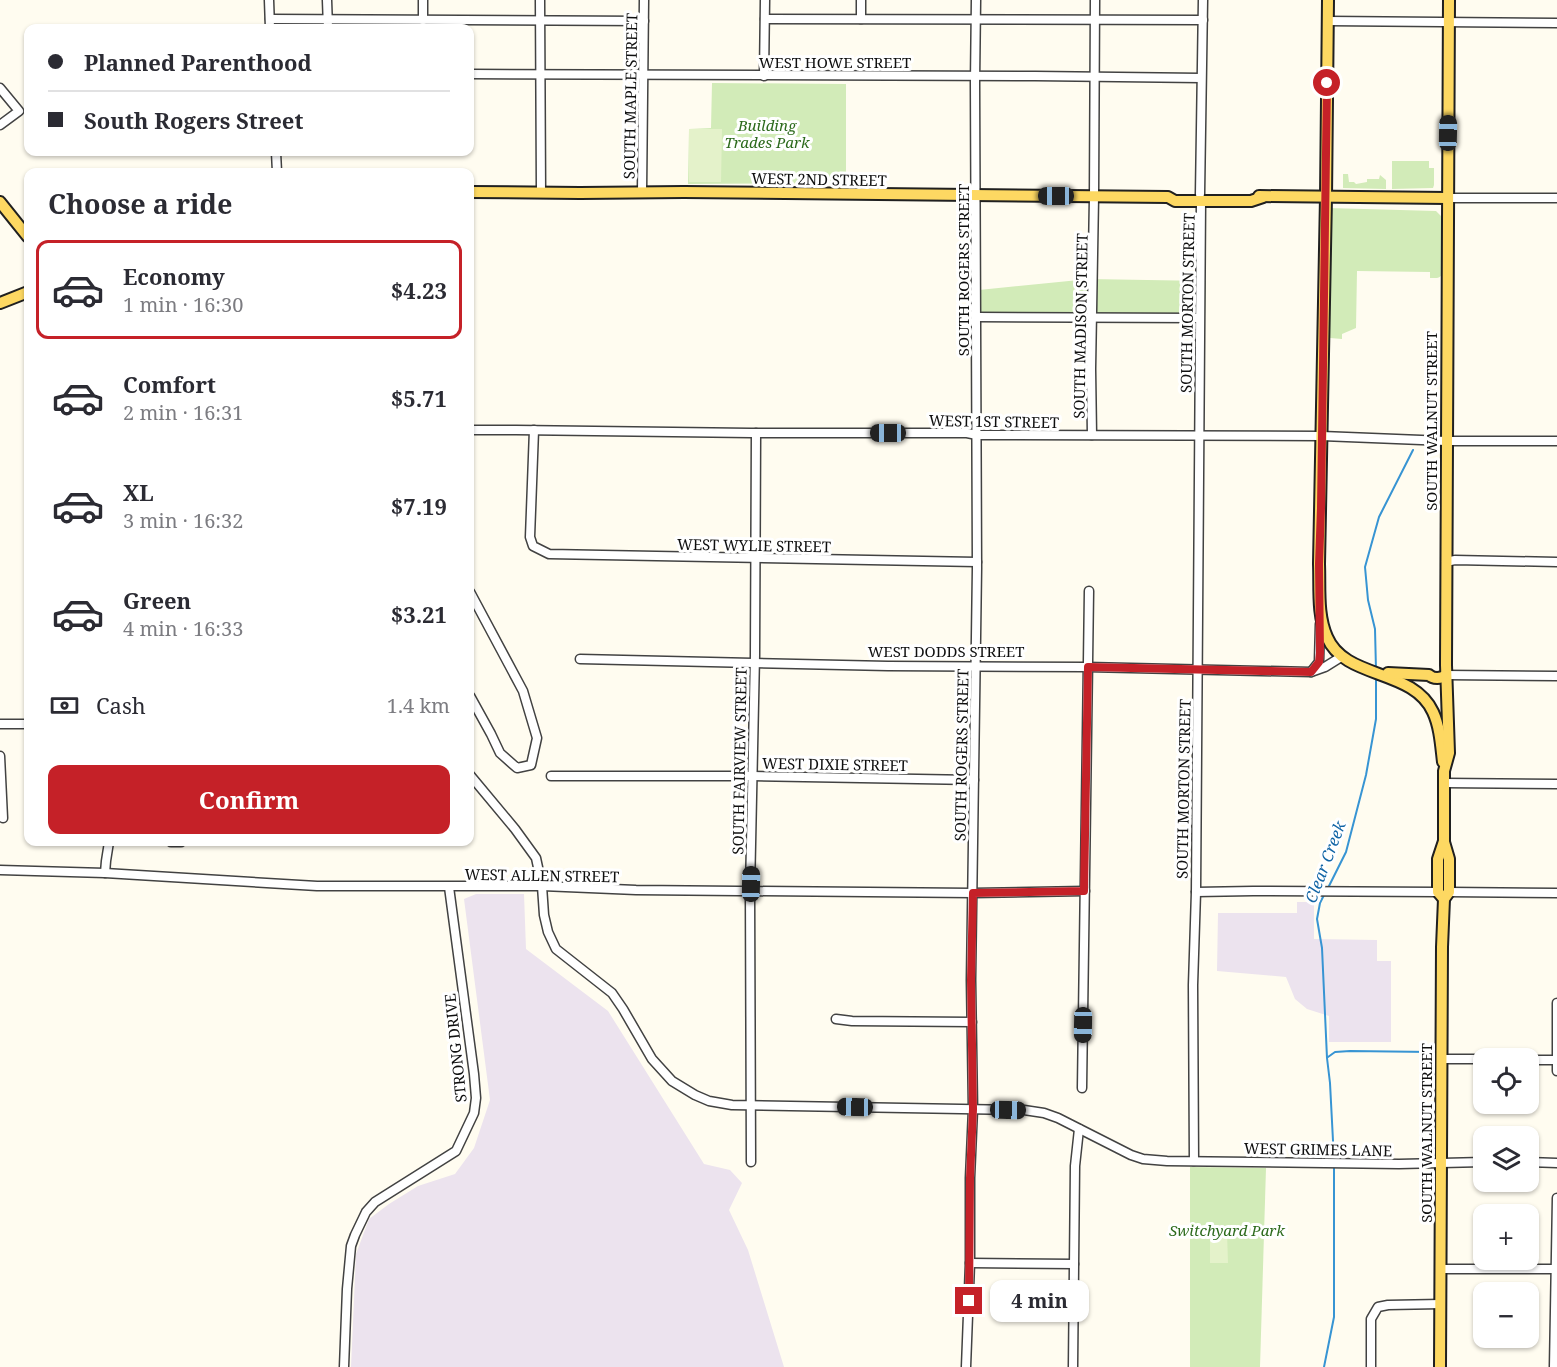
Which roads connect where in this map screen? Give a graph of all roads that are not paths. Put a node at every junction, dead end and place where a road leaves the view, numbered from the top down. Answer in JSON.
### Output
{"nodes":[{"id":1,"x":269,"y":0,"type":"edge"},
{"id":2,"x":327,"y":0,"type":"edge"},
{"id":3,"x":423,"y":0,"type":"edge"},
{"id":4,"x":540,"y":0,"type":"edge"},
{"id":5,"x":644,"y":0,"type":"edge"},
{"id":6,"x":765,"y":0,"type":"edge"},
{"id":7,"x":861,"y":0,"type":"edge"},
{"id":8,"x":976,"y":0,"type":"edge"},
{"id":9,"x":1095,"y":0,"type":"edge"},
{"id":10,"x":1203,"y":0,"type":"edge"},
{"id":11,"x":1328,"y":0,"type":"edge"},
{"id":12,"x":1449,"y":0,"type":"edge"},
{"id":13,"x":765,"y":19,"type":"junction"},
{"id":14,"x":861,"y":19,"type":"junction"},
{"id":15,"x":1095,"y":19,"type":"junction"},
{"id":16,"x":423,"y":20,"type":"junction"},
{"id":17,"x":976,"y":20,"type":"junction"},
{"id":18,"x":1203,"y":20,"type":"junction"},
{"id":19,"x":540,"y":21,"type":"junction"},
{"id":20,"x":644,"y":21,"type":"junction"},
{"id":21,"x":1328,"y":21,"type":"junction"},
{"id":22,"x":1449,"y":22,"type":"junction"},
{"id":23,"x":1557,"y":23,"type":"edge"},
{"id":24,"x":270,"y":24,"type":"edge"},
{"id":25,"x":327,"y":24,"type":"edge"},
{"id":26,"x":474,"y":74,"type":"edge"},
{"id":27,"x":540,"y":74,"type":"junction"},
{"id":28,"x":644,"y":75,"type":"junction"},
{"id":29,"x":764,"y":76,"type":"junction"},
{"id":30,"x":975,"y":76,"type":"junction"},
{"id":31,"x":1095,"y":76,"type":"junction"},
{"id":32,"x":1201,"y":78,"type":"junction"},
{"id":33,"x":0,"y":88,"type":"edge"},
{"id":34,"x":0,"y":125,"type":"edge"},
{"id":35,"x":474,"y":192,"type":"edge"},
{"id":36,"x":541,"y":192,"type":"junction"},
{"id":37,"x":642,"y":192,"type":"junction"},
{"id":38,"x":976,"y":196,"type":"junction"},
{"id":39,"x":1094,"y":197,"type":"junction"},
{"id":40,"x":1201,"y":197,"type":"junction"},
{"id":41,"x":1326,"y":197,"type":"junction"},
{"id":42,"x":1447,"y":198,"type":"junction"},
{"id":43,"x":1557,"y":198,"type":"edge"},
{"id":44,"x":0,"y":202,"type":"edge"},
{"id":45,"x":24,"y":232,"type":"edge"},
{"id":46,"x":24,"y":294,"type":"edge"},
{"id":47,"x":0,"y":303,"type":"edge"},
{"id":48,"x":977,"y":316,"type":"junction"},
{"id":49,"x":1093,"y":317,"type":"junction"},
{"id":50,"x":1199,"y":318,"type":"junction"},
{"id":51,"x":474,"y":430,"type":"edge"},
{"id":52,"x":534,"y":430,"type":"junction"},
{"id":53,"x":756,"y":433,"type":"junction"},
{"id":54,"x":977,"y":435,"type":"junction"},
{"id":55,"x":1092,"y":435,"type":"junction"},
{"id":56,"x":1200,"y":436,"type":"junction"},
{"id":57,"x":1322,"y":436,"type":"junction"},
{"id":58,"x":1446,"y":441,"type":"junction"},
{"id":59,"x":1557,"y":441,"type":"edge"},
{"id":60,"x":756,"y":558,"type":"junction"},
{"id":61,"x":977,"y":562,"type":"junction"},
{"id":62,"x":1446,"y":562,"type":"junction"},
{"id":63,"x":1557,"y":562,"type":"edge"},
{"id":64,"x":1089,"y":591,"type":"dead end"},
{"id":65,"x":474,"y":599,"type":"edge"},
{"id":66,"x":1320,"y":616,"type":"junction"},
{"id":67,"x":1341,"y":657,"type":"junction"},
{"id":68,"x":580,"y":659,"type":"dead end"},
{"id":69,"x":755,"y":663,"type":"junction"},
{"id":70,"x":976,"y":667,"type":"junction"},
{"id":71,"x":1088,"y":667,"type":"junction"},
{"id":72,"x":1198,"y":670,"type":"junction"},
{"id":73,"x":1446,"y":670,"type":"junction"},
{"id":74,"x":1311,"y":672,"type":"junction"},
{"id":75,"x":1557,"y":676,"type":"edge"},
{"id":76,"x":1393,"y":677,"type":"junction"},
{"id":77,"x":474,"y":703,"type":"edge"},
{"id":78,"x":0,"y":724,"type":"edge"},
{"id":79,"x":24,"y":724,"type":"edge"},
{"id":80,"x":0,"y":756,"type":"edge"},
{"id":81,"x":1444,"y":771,"type":"junction"},
{"id":82,"x":551,"y":776,"type":"dead end"},
{"id":83,"x":752,"y":776,"type":"junction"},
{"id":84,"x":474,"y":780,"type":"edge"},
{"id":85,"x":974,"y":780,"type":"junction"},
{"id":86,"x":1445,"y":783,"type":"junction"},
{"id":87,"x":1557,"y":784,"type":"edge"},
{"id":88,"x":3,"y":818,"type":"dead end"},
{"id":89,"x":108,"y":846,"type":"edge"},
{"id":90,"x":0,"y":870,"type":"edge"},
{"id":91,"x":105,"y":873,"type":"junction"},
{"id":92,"x":542,"y":886,"type":"junction"},
{"id":93,"x":449,"y":887,"type":"junction"},
{"id":94,"x":750,"y":891,"type":"junction"},
{"id":95,"x":1084,"y":891,"type":"junction"},
{"id":96,"x":1196,"y":892,"type":"junction"},
{"id":97,"x":973,"y":893,"type":"junction"},
{"id":98,"x":1557,"y":893,"type":"edge"},
{"id":99,"x":1444,"y":894,"type":"junction"},
{"id":100,"x":1557,"y":1003,"type":"edge"},
{"id":101,"x":836,"y":1019,"type":"dead end"},
{"id":102,"x":972,"y":1022,"type":"junction"},
{"id":103,"x":1442,"y":1059,"type":"junction"},
{"id":104,"x":1473,"y":1059,"type":"edge"},
{"id":105,"x":1539,"y":1060,"type":"edge"},
{"id":106,"x":1557,"y":1060,"type":"edge"},
{"id":107,"x":1557,"y":1071,"type":"edge"},
{"id":108,"x":1082,"y":1088,"type":"dead end"},
{"id":109,"x":752,"y":1106,"type":"junction"},
{"id":110,"x":973,"y":1109,"type":"junction"},
{"id":111,"x":1079,"y":1129,"type":"junction"},
{"id":112,"x":752,"y":1161,"type":"dead end"},
{"id":113,"x":1194,"y":1161,"type":"junction"},
{"id":114,"x":1473,"y":1162,"type":"edge"},
{"id":115,"x":1539,"y":1162,"type":"edge"},
{"id":116,"x":1441,"y":1163,"type":"junction"},
{"id":117,"x":1557,"y":1163,"type":"edge"},
{"id":118,"x":1557,"y":1198,"type":"edge"},
{"id":119,"x":970,"y":1263,"type":"junction"},
{"id":120,"x":1074,"y":1264,"type":"junction"},
{"id":121,"x":1441,"y":1269,"type":"junction"},
{"id":122,"x":1557,"y":1269,"type":"edge"},
{"id":123,"x":1441,"y":1304,"type":"junction"},
{"id":124,"x":344,"y":1367,"type":"edge"},
{"id":125,"x":966,"y":1367,"type":"edge"},
{"id":126,"x":1073,"y":1367,"type":"edge"},
{"id":127,"x":1371,"y":1367,"type":"edge"},
{"id":128,"x":1440,"y":1367,"type":"edge"},
{"id":129,"x":1554,"y":1367,"type":"edge"}],
"edges":[{"from":1,"to":24,"type":"street"},
{"from":2,"to":25,"type":"street"},
{"from":3,"to":16,"type":"street"},
{"from":4,"to":19,"type":"street"},
{"from":5,"to":20,"type":"street","name":"SOUTH MAPLE STREET"},
{"from":6,"to":13,"type":"street"},
{"from":7,"to":14,"type":"street"},
{"from":8,"to":17,"type":"street","name":"SOUTH ROGERS STREET"},
{"from":9,"to":15,"type":"street","name":"SOUTH MADISON STREET"},
{"from":10,"to":18,"type":"street","name":"SOUTH MORTON STREET"},
{"from":11,"to":21,"type":"main road"},
{"from":12,"to":22,"type":"main road","name":"SOUTH WALNUT STREET"},
{"from":13,"to":14,"type":"street"},
{"from":13,"to":29,"type":"street"},
{"from":14,"to":17,"type":"street"},
{"from":15,"to":17,"type":"street"},
{"from":15,"to":18,"type":"street"},
{"from":15,"to":31,"type":"street","name":"SOUTH MADISON STREET"},
{"from":16,"to":19,"type":"street"},
{"from":16,"to":25,"type":"street"},
{"from":17,"to":30,"type":"street","name":"SOUTH ROGERS STREET"},
{"from":18,"to":32,"type":"street","name":"SOUTH MORTON STREET"},
{"from":19,"to":20,"type":"street"},
{"from":19,"to":27,"type":"street"},
{"from":20,"to":28,"type":"street","name":"SOUTH MAPLE STREET"},
{"from":21,"to":22,"type":"street"},
{"from":21,"to":41,"type":"main road"},
{"from":22,"to":23,"type":"street"},
{"from":22,"to":42,"type":"main road","name":"SOUTH WALNUT STREET"},
{"from":24,"to":25,"type":"street"},
{"from":26,"to":27,"type":"street","name":"WEST HOWE STREET"},
{"from":27,"to":28,"type":"street","name":"WEST HOWE STREET"},
{"from":27,"to":36,"type":"street"},
{"from":28,"to":29,"type":"street","name":"WEST HOWE STREET"},
{"from":28,"to":37,"type":"street","name":"SOUTH MAPLE STREET"},
{"from":29,"to":30,"type":"street","name":"WEST HOWE STREET"},
{"from":30,"to":31,"type":"street","name":"WEST HOWE STREET"},
{"from":30,"to":38,"type":"street","name":"SOUTH ROGERS STREET"},
{"from":31,"to":32,"type":"street","name":"WEST HOWE STREET"},
{"from":31,"to":39,"type":"street","name":"SOUTH MADISON STREET"},
{"from":32,"to":40,"type":"street","name":"SOUTH MORTON STREET"},
{"from":33,"to":34,"type":"street"},
{"from":35,"to":36,"type":"main road","name":"WEST 2ND STREET"},
{"from":36,"to":37,"type":"main road","name":"WEST 2ND STREET"},
{"from":37,"to":38,"type":"main road","name":"WEST 2ND STREET"},
{"from":38,"to":39,"type":"main road","name":"WEST 2ND STREET"},
{"from":38,"to":48,"type":"street","name":"SOUTH ROGERS STREET"},
{"from":39,"to":40,"type":"main road","name":"WEST 2ND STREET"},
{"from":39,"to":49,"type":"street","name":"SOUTH MADISON STREET"},
{"from":40,"to":41,"type":"main road","name":"WEST 2ND STREET"},
{"from":40,"to":50,"type":"street","name":"SOUTH MORTON STREET"},
{"from":41,"to":42,"type":"main road","name":"WEST 2ND STREET"},
{"from":41,"to":57,"type":"main road"},
{"from":42,"to":43,"type":"street"},
{"from":42,"to":58,"type":"main road","name":"SOUTH WALNUT STREET"},
{"from":44,"to":45,"type":"main road"},
{"from":46,"to":47,"type":"main road"},
{"from":48,"to":49,"type":"street"},
{"from":48,"to":54,"type":"street","name":"SOUTH ROGERS STREET"},
{"from":49,"to":50,"type":"street"},
{"from":49,"to":55,"type":"street","name":"SOUTH MADISON STREET"},
{"from":50,"to":56,"type":"street","name":"SOUTH MORTON STREET"},
{"from":51,"to":52,"type":"street","name":"WEST 1ST STREET"},
{"from":52,"to":53,"type":"street","name":"WEST 1ST STREET"},
{"from":52,"to":60,"type":"street","name":"WEST WYLIE STREET"},
{"from":53,"to":54,"type":"street","name":"WEST 1ST STREET"},
{"from":53,"to":60,"type":"street","name":"SOUTH FAIRVIEW STREET"},
{"from":54,"to":55,"type":"street","name":"WEST 1ST STREET"},
{"from":54,"to":61,"type":"street","name":"SOUTH ROGERS STREET"},
{"from":55,"to":56,"type":"street","name":"WEST 1ST STREET"},
{"from":56,"to":57,"type":"street","name":"WEST 1ST STREET"},
{"from":56,"to":72,"type":"street","name":"SOUTH MORTON STREET"},
{"from":57,"to":58,"type":"street","name":"WEST 1ST STREET"},
{"from":57,"to":66,"type":"main road"},
{"from":58,"to":59,"type":"street","name":"WEST 1ST STREET"},
{"from":58,"to":62,"type":"main road","name":"SOUTH WALNUT STREET"},
{"from":60,"to":61,"type":"street","name":"WEST WYLIE STREET"},
{"from":60,"to":69,"type":"street","name":"SOUTH FAIRVIEW STREET"},
{"from":61,"to":70,"type":"street","name":"SOUTH ROGERS STREET"},
{"from":62,"to":63,"type":"street"},
{"from":62,"to":73,"type":"main road","name":"SOUTH WALNUT STREET"},
{"from":64,"to":71,"type":"street"},
{"from":65,"to":77,"type":"street"},
{"from":66,"to":67,"type":"main road"},
{"from":66,"to":74,"type":"street"},
{"from":67,"to":74,"type":"street","name":"WEST DODDS STREET"},
{"from":67,"to":76,"type":"main road"},
{"from":68,"to":69,"type":"street","name":"WEST DODDS STREET"},
{"from":69,"to":70,"type":"street","name":"WEST DODDS STREET"},
{"from":69,"to":83,"type":"street","name":"SOUTH FAIRVIEW STREET"},
{"from":70,"to":71,"type":"street","name":"WEST DODDS STREET"},
{"from":70,"to":85,"type":"street","name":"SOUTH ROGERS STREET"},
{"from":71,"to":72,"type":"street","name":"WEST DODDS STREET"},
{"from":71,"to":95,"type":"street"},
{"from":72,"to":74,"type":"street","name":"WEST DODDS STREET"},
{"from":72,"to":96,"type":"street","name":"SOUTH MORTON STREET"},
{"from":73,"to":75,"type":"street"},
{"from":73,"to":76,"type":"main road"},
{"from":73,"to":81,"type":"main road","name":"SOUTH WALNUT STREET"},
{"from":76,"to":81,"type":"main road"},
{"from":78,"to":79,"type":"street"},
{"from":80,"to":88,"type":"street"},
{"from":81,"to":86,"type":"main road","name":"SOUTH WALNUT STREET"},
{"from":82,"to":83,"type":"street","name":"WEST DIXIE STREET"},
{"from":83,"to":85,"type":"street","name":"WEST DIXIE STREET"},
{"from":83,"to":94,"type":"street","name":"SOUTH FAIRVIEW STREET"},
{"from":84,"to":92,"type":"street","name":"WEST GRIMES LANE"},
{"from":85,"to":97,"type":"street","name":"SOUTH ROGERS STREET"},
{"from":86,"to":87,"type":"street"},
{"from":86,"to":99,"type":"main road","name":"SOUTH WALNUT STREET"},
{"from":89,"to":91,"type":"street"},
{"from":90,"to":91,"type":"street","name":"WEST ALLEN STREET"},
{"from":91,"to":93,"type":"street","name":"WEST ALLEN STREET"},
{"from":92,"to":93,"type":"street","name":"WEST ALLEN STREET"},
{"from":92,"to":94,"type":"street","name":"WEST ALLEN STREET"},
{"from":92,"to":109,"type":"street","name":"WEST GRIMES LANE"},
{"from":93,"to":124,"type":"street","name":"STRONG DRIVE"},
{"from":94,"to":97,"type":"street","name":"WEST ALLEN STREET"},
{"from":94,"to":109,"type":"street","name":"SOUTH FAIRVIEW STREET"},
{"from":95,"to":97,"type":"street","name":"WEST ALLEN STREET"},
{"from":95,"to":108,"type":"street"},
{"from":96,"to":99,"type":"street"},
{"from":96,"to":113,"type":"street","name":"SOUTH MORTON STREET"},
{"from":97,"to":102,"type":"street","name":"SOUTH ROGERS STREET"},
{"from":98,"to":99,"type":"street"},
{"from":99,"to":103,"type":"main road","name":"SOUTH WALNUT STREET"},
{"from":100,"to":106,"type":"street"},
{"from":101,"to":102,"type":"street"},
{"from":102,"to":110,"type":"street","name":"SOUTH ROGERS STREET"},
{"from":103,"to":104,"type":"street"},
{"from":103,"to":116,"type":"main road","name":"SOUTH WALNUT STREET"},
{"from":105,"to":106,"type":"street"},
{"from":106,"to":107,"type":"street"},
{"from":109,"to":110,"type":"street","name":"WEST GRIMES LANE"},
{"from":109,"to":112,"type":"street","name":"SOUTH FAIRVIEW STREET"},
{"from":110,"to":111,"type":"street","name":"WEST GRIMES LANE"},
{"from":110,"to":119,"type":"street","name":"SOUTH ROGERS STREET"},
{"from":111,"to":113,"type":"street","name":"WEST GRIMES LANE"},
{"from":111,"to":120,"type":"street"},
{"from":113,"to":116,"type":"street","name":"WEST GRIMES LANE"},
{"from":114,"to":116,"type":"street","name":"WEST GRIMES LANE"},
{"from":115,"to":117,"type":"street"},
{"from":116,"to":121,"type":"main road","name":"SOUTH WALNUT STREET"},
{"from":118,"to":122,"type":"street"},
{"from":119,"to":120,"type":"street"},
{"from":119,"to":125,"type":"street","name":"SOUTH ROGERS STREET"},
{"from":120,"to":126,"type":"street"},
{"from":121,"to":122,"type":"street"},
{"from":121,"to":123,"type":"main road","name":"SOUTH WALNUT STREET"},
{"from":122,"to":129,"type":"street"},
{"from":123,"to":127,"type":"street"},
{"from":123,"to":128,"type":"main road","name":"SOUTH WALNUT STREET"}]}
